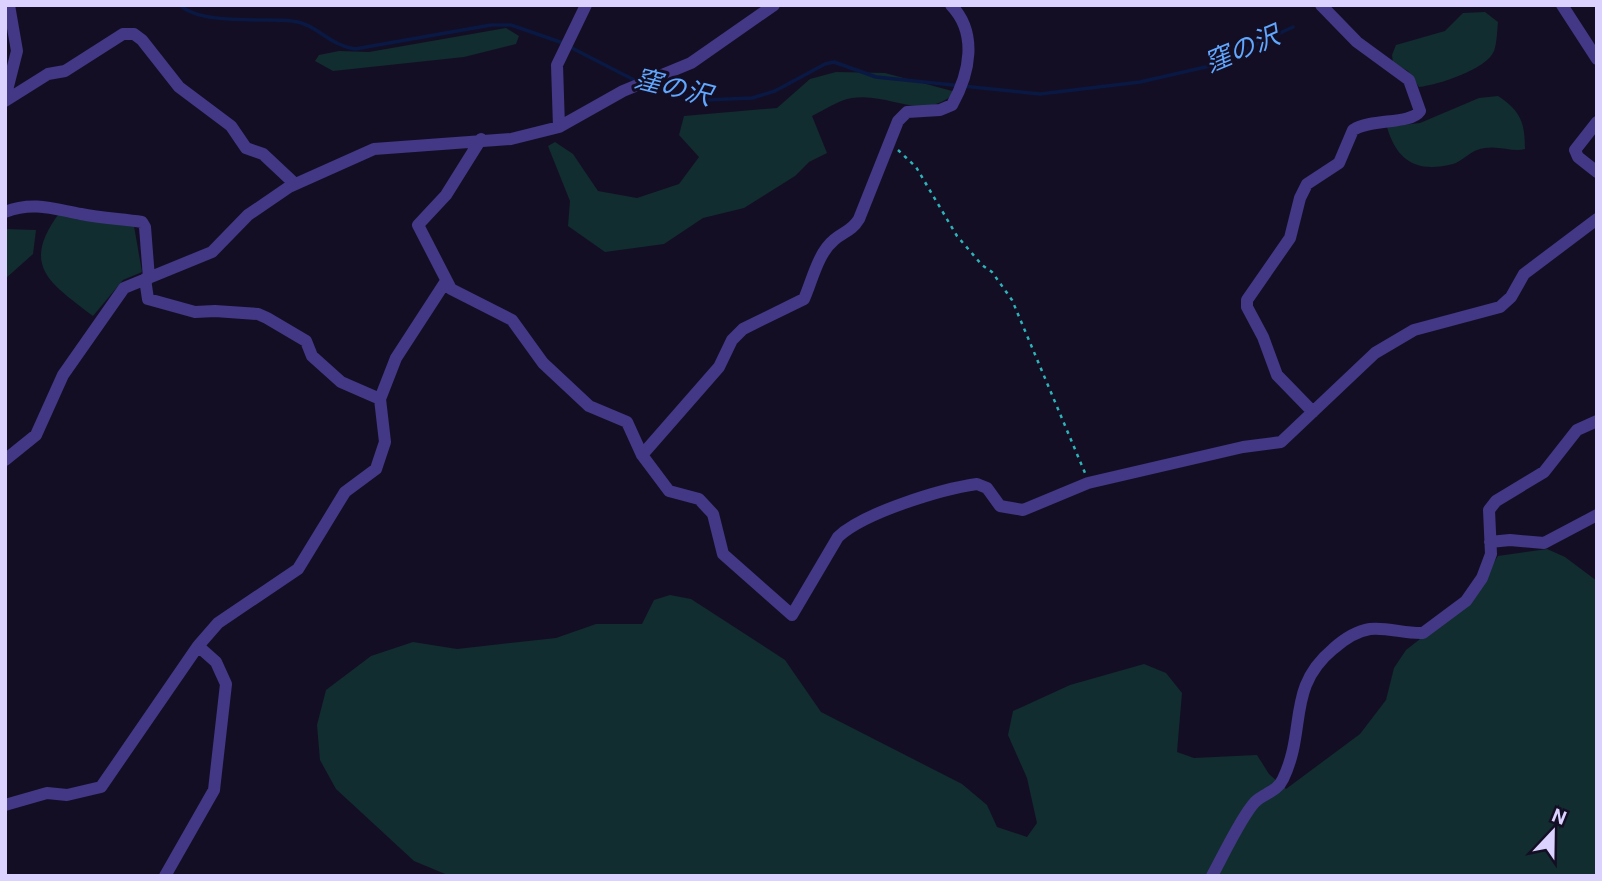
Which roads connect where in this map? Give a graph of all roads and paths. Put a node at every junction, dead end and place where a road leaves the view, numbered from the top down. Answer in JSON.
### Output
{"nodes":[{"id":1,"x":9,"y":5,"type":"edge"},
{"id":2,"x":586,"y":5,"type":"edge"},
{"id":3,"x":774,"y":5,"type":"edge"},
{"id":4,"x":951,"y":5,"type":"edge"},
{"id":5,"x":1321,"y":5,"type":"edge"},
{"id":6,"x":1562,"y":5,"type":"edge"},
{"id":7,"x":1597,"y":59,"type":"edge"},
{"id":8,"x":5,"y":100,"type":"edge"},
{"id":9,"x":1597,"y":122,"type":"edge"},
{"id":10,"x":559,"y":127,"type":"junction"},
{"id":11,"x":481,"y":139,"type":"junction"},
{"id":12,"x":888,"y":141,"type":"junction"},
{"id":13,"x":1597,"y":172,"type":"edge"},
{"id":14,"x":295,"y":184,"type":"junction"},
{"id":15,"x":5,"y":212,"type":"edge"},
{"id":16,"x":1597,"y":219,"type":"edge"},
{"id":17,"x":147,"y":278,"type":"junction"},
{"id":18,"x":446,"y":281,"type":"junction"},
{"id":19,"x":380,"y":399,"type":"junction"},
{"id":20,"x":1313,"y":412,"type":"junction"},
{"id":21,"x":1597,"y":421,"type":"edge"},
{"id":22,"x":642,"y":456,"type":"junction"},
{"id":23,"x":5,"y":460,"type":"edge"},
{"id":24,"x":1088,"y":483,"type":"junction"},
{"id":25,"x":1597,"y":515,"type":"edge"},
{"id":26,"x":1490,"y":542,"type":"junction"},
{"id":27,"x":198,"y":646,"type":"junction"},
{"id":28,"x":5,"y":805,"type":"edge"},
{"id":29,"x":165,"y":876,"type":"edge"},
{"id":30,"x":1212,"y":876,"type":"edge"}],
"edges":[{"from":1,"to":8,"type":"street"},
{"from":2,"to":10,"type":"street"},
{"from":3,"to":10,"type":"street"},
{"from":4,"to":12,"type":"street"},
{"from":5,"to":20,"type":"street"},
{"from":6,"to":7,"type":"street"},
{"from":8,"to":14,"type":"street"},
{"from":9,"to":13,"type":"street"},
{"from":10,"to":11,"type":"street"},
{"from":11,"to":14,"type":"street"},
{"from":11,"to":18,"type":"street"},
{"from":12,"to":22,"type":"street"},
{"from":12,"to":24,"type":"path"},
{"from":14,"to":17,"type":"street"},
{"from":15,"to":17,"type":"street"},
{"from":16,"to":20,"type":"street"},
{"from":17,"to":19,"type":"street"},
{"from":17,"to":23,"type":"street"},
{"from":18,"to":19,"type":"street"},
{"from":18,"to":22,"type":"street"},
{"from":19,"to":27,"type":"street"},
{"from":20,"to":24,"type":"street"},
{"from":21,"to":26,"type":"street"},
{"from":22,"to":24,"type":"street"},
{"from":25,"to":26,"type":"street"},
{"from":26,"to":30,"type":"street"},
{"from":27,"to":28,"type":"street"},
{"from":27,"to":29,"type":"street"}]}
